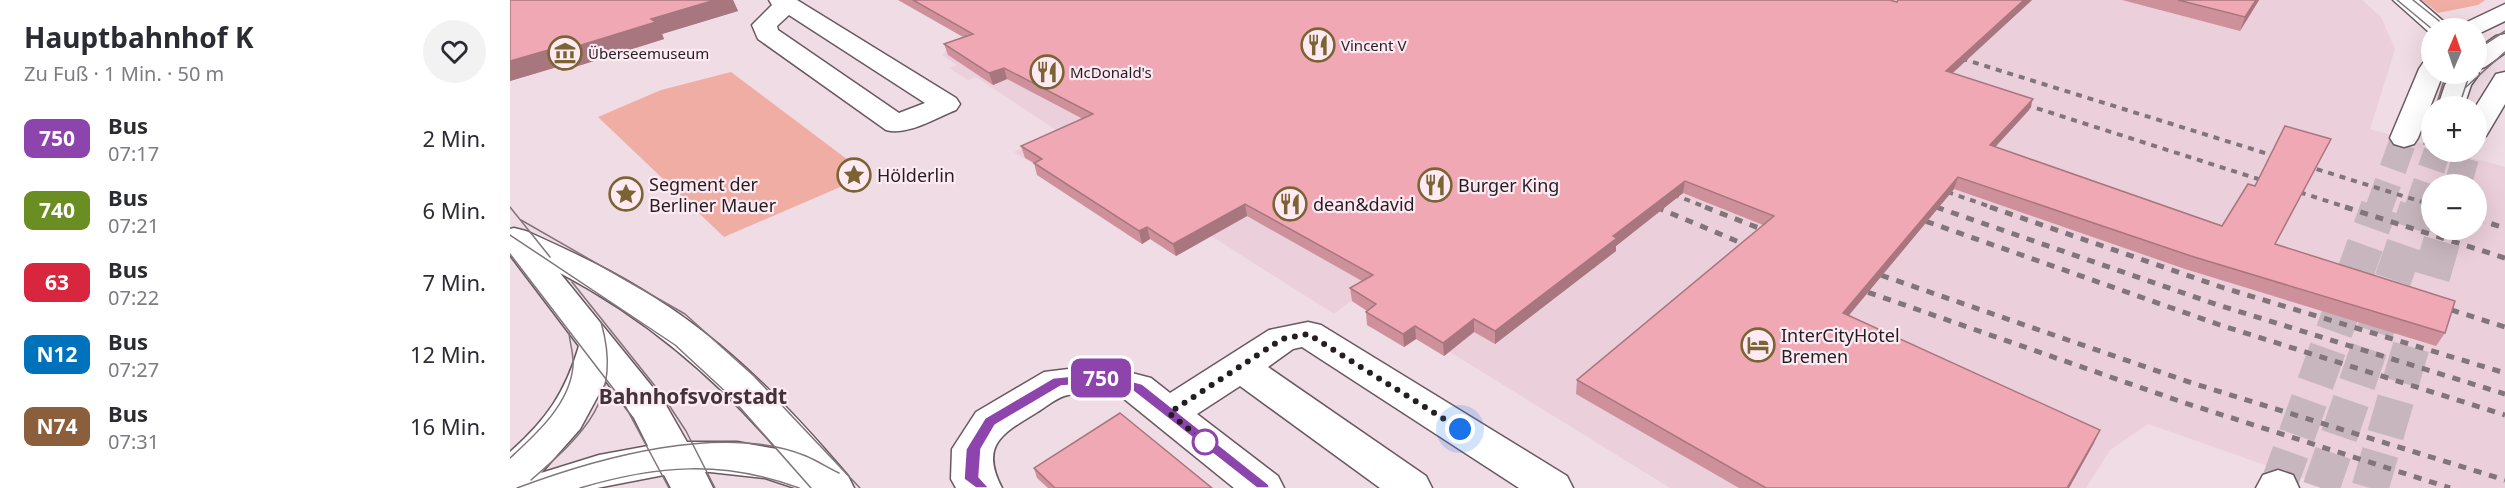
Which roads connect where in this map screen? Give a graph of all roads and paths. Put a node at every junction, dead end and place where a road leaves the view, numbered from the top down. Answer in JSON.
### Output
{"nodes":[{"id":1,"x":2405,"y":0,"type":"edge"},
{"id":2,"x":784,"y":2,"type":"edge"},
{"id":3,"x":2505,"y":11,"type":"edge"},
{"id":4,"x":2427,"y":18,"type":"edge"},
{"id":5,"x":2487,"y":21,"type":"edge"},
{"id":6,"x":2505,"y":41,"type":"edge"},
{"id":7,"x":2487,"y":54,"type":"edge"},
{"id":8,"x":2505,"y":80,"type":"edge"},
{"id":9,"x":2426,"y":84,"type":"edge"},
{"id":10,"x":2487,"y":111,"type":"edge"},
{"id":11,"x":2404,"y":138,"type":"tunnel mouth"},
{"id":12,"x":512,"y":235,"type":"edge"},
{"id":13,"x":597,"y":346,"type":"junction"},
{"id":14,"x":1241,"y":367,"type":"junction"},
{"id":15,"x":1169,"y":413,"type":"junction"},
{"id":16,"x":685,"y":473,"type":"edge"},
{"id":17,"x":510,"y":476,"type":"edge"},
{"id":18,"x":832,"y":487,"type":"edge"},
{"id":19,"x":546,"y":488,"type":"edge"},
{"id":20,"x":981,"y":488,"type":"edge"},
{"id":21,"x":1263,"y":488,"type":"edge"},
{"id":22,"x":1412,"y":488,"type":"edge"},
{"id":23,"x":1552,"y":488,"type":"edge"}],
"edges":[{"from":1,"to":4,"type":"main road"},
{"from":2,"to":2,"type":"main road"},
{"from":3,"to":5,"type":"main road"},
{"from":6,"to":7,"type":"main road"},
{"from":8,"to":10,"type":"main road"},
{"from":9,"to":11,"type":"main road"},
{"from":12,"to":13,"type":"main road"},
{"from":12,"to":18,"type":"main road"},
{"from":13,"to":16,"type":"main road"},
{"from":13,"to":17,"type":"main road"},
{"from":14,"to":15,"type":"main road"},
{"from":14,"to":22,"type":"main road"},
{"from":14,"to":23,"type":"main road"},
{"from":15,"to":20,"type":"main road"},
{"from":15,"to":21,"type":"main road"},
{"from":16,"to":18,"type":"main road"},
{"from":16,"to":19,"type":"main road"}]}
